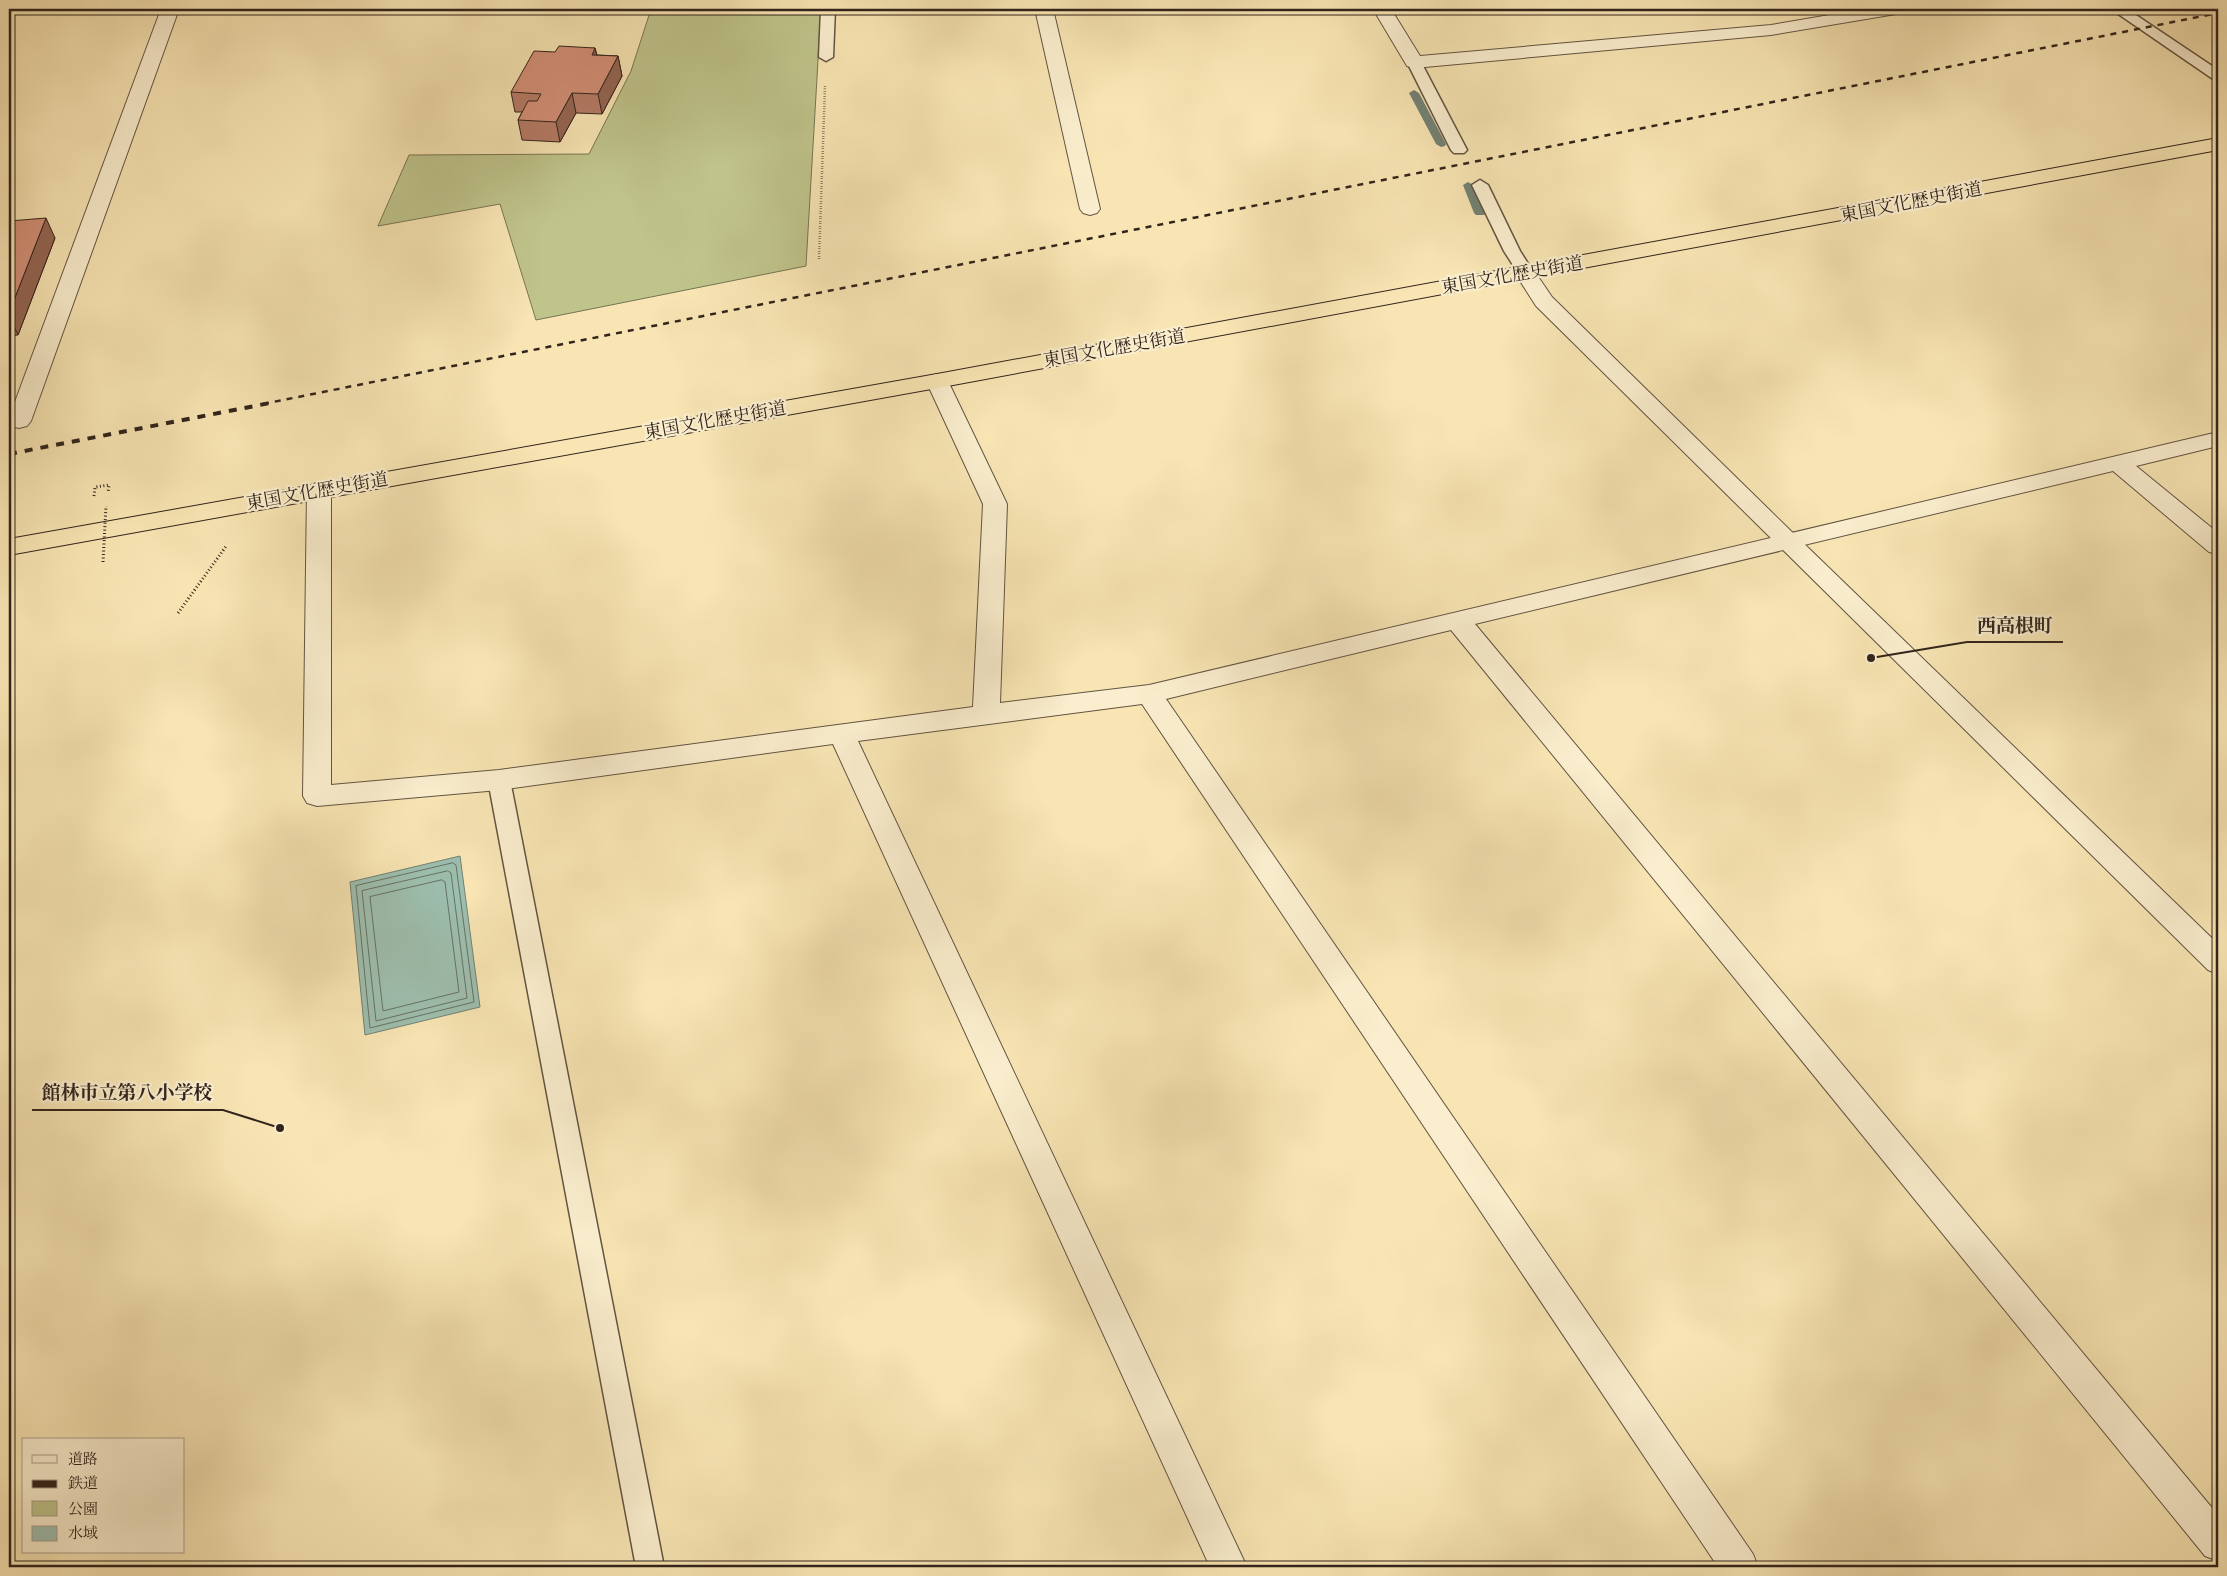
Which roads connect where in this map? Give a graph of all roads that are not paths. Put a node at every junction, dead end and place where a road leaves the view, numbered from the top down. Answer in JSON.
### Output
{"nodes":[{"id":1,"x":170,"y":9,"type":"edge"},
{"id":2,"x":828,"y":9,"type":"edge"},
{"id":3,"x":1044,"y":9,"type":"edge"},
{"id":4,"x":1382,"y":9,"type":"edge"},
{"id":5,"x":1896,"y":9,"type":"edge"},
{"id":6,"x":2118,"y":9,"type":"edge"},
{"id":7,"x":826,"y":58,"type":"road end"},
{"id":8,"x":1414,"y":62,"type":"junction"},
{"id":9,"x":2218,"y":76,"type":"edge"},
{"id":10,"x":2218,"y":144,"type":"edge"},
{"id":11,"x":1460,"y":150,"type":"dead end"},
{"id":12,"x":1480,"y":185,"type":"dead end"},
{"id":13,"x":1090,"y":209,"type":"dead end"},
{"id":14,"x":1526,"y":273,"type":"junction"},
{"id":15,"x":937,"y":381,"type":"junction"},
{"id":16,"x":14,"y":422,"type":"edge"},
{"id":17,"x":2218,"y":439,"type":"edge"},
{"id":18,"x":2118,"y":463,"type":"junction"},
{"id":19,"x":319,"y":490,"type":"junction"},
{"id":20,"x":1785,"y":540,"type":"junction"},
{"id":21,"x":2218,"y":546,"type":"edge"},
{"id":22,"x":9,"y":547,"type":"edge"},
{"id":23,"x":1457,"y":620,"type":"junction"},
{"id":24,"x":1149,"y":694,"type":"junction"},
{"id":25,"x":986,"y":715,"type":"junction"},
{"id":26,"x":841,"y":733,"type":"junction"},
{"id":27,"x":499,"y":780,"type":"junction"},
{"id":28,"x":2218,"y":962,"type":"edge"},
{"id":29,"x":2218,"y":1542,"type":"edge"},
{"id":30,"x":650,"y":1567,"type":"edge"},
{"id":31,"x":1229,"y":1567,"type":"edge"},
{"id":32,"x":1740,"y":1567,"type":"edge"}],
"edges":[{"from":1,"to":16,"type":"street"},
{"from":2,"to":7,"type":"lane"},
{"from":3,"to":13,"type":"street"},
{"from":4,"to":8,"type":"street"},
{"from":5,"to":8,"type":"street"},
{"from":6,"to":9,"type":"lane"},
{"from":8,"to":11,"type":"lane"},
{"from":10,"to":14,"type":"highway","name":"東国文化歴史街道"},
{"from":12,"to":14,"type":"lane"},
{"from":14,"to":15,"type":"highway","name":"東国文化歴史街道"},
{"from":14,"to":20,"type":"street"},
{"from":15,"to":19,"type":"highway","name":"東国文化歴史街道"},
{"from":15,"to":25,"type":"street"},
{"from":17,"to":18,"type":"street"},
{"from":18,"to":20,"type":"street"},
{"from":18,"to":21,"type":"street"},
{"from":19,"to":22,"type":"highway","name":"東国文化歴史街道"},
{"from":19,"to":27,"type":"street"},
{"from":20,"to":23,"type":"street"},
{"from":20,"to":28,"type":"street"},
{"from":23,"to":24,"type":"street"},
{"from":23,"to":29,"type":"street"},
{"from":24,"to":25,"type":"street"},
{"from":24,"to":32,"type":"street"},
{"from":25,"to":26,"type":"street"},
{"from":26,"to":27,"type":"street"},
{"from":26,"to":31,"type":"street"},
{"from":27,"to":30,"type":"lane"}]}
